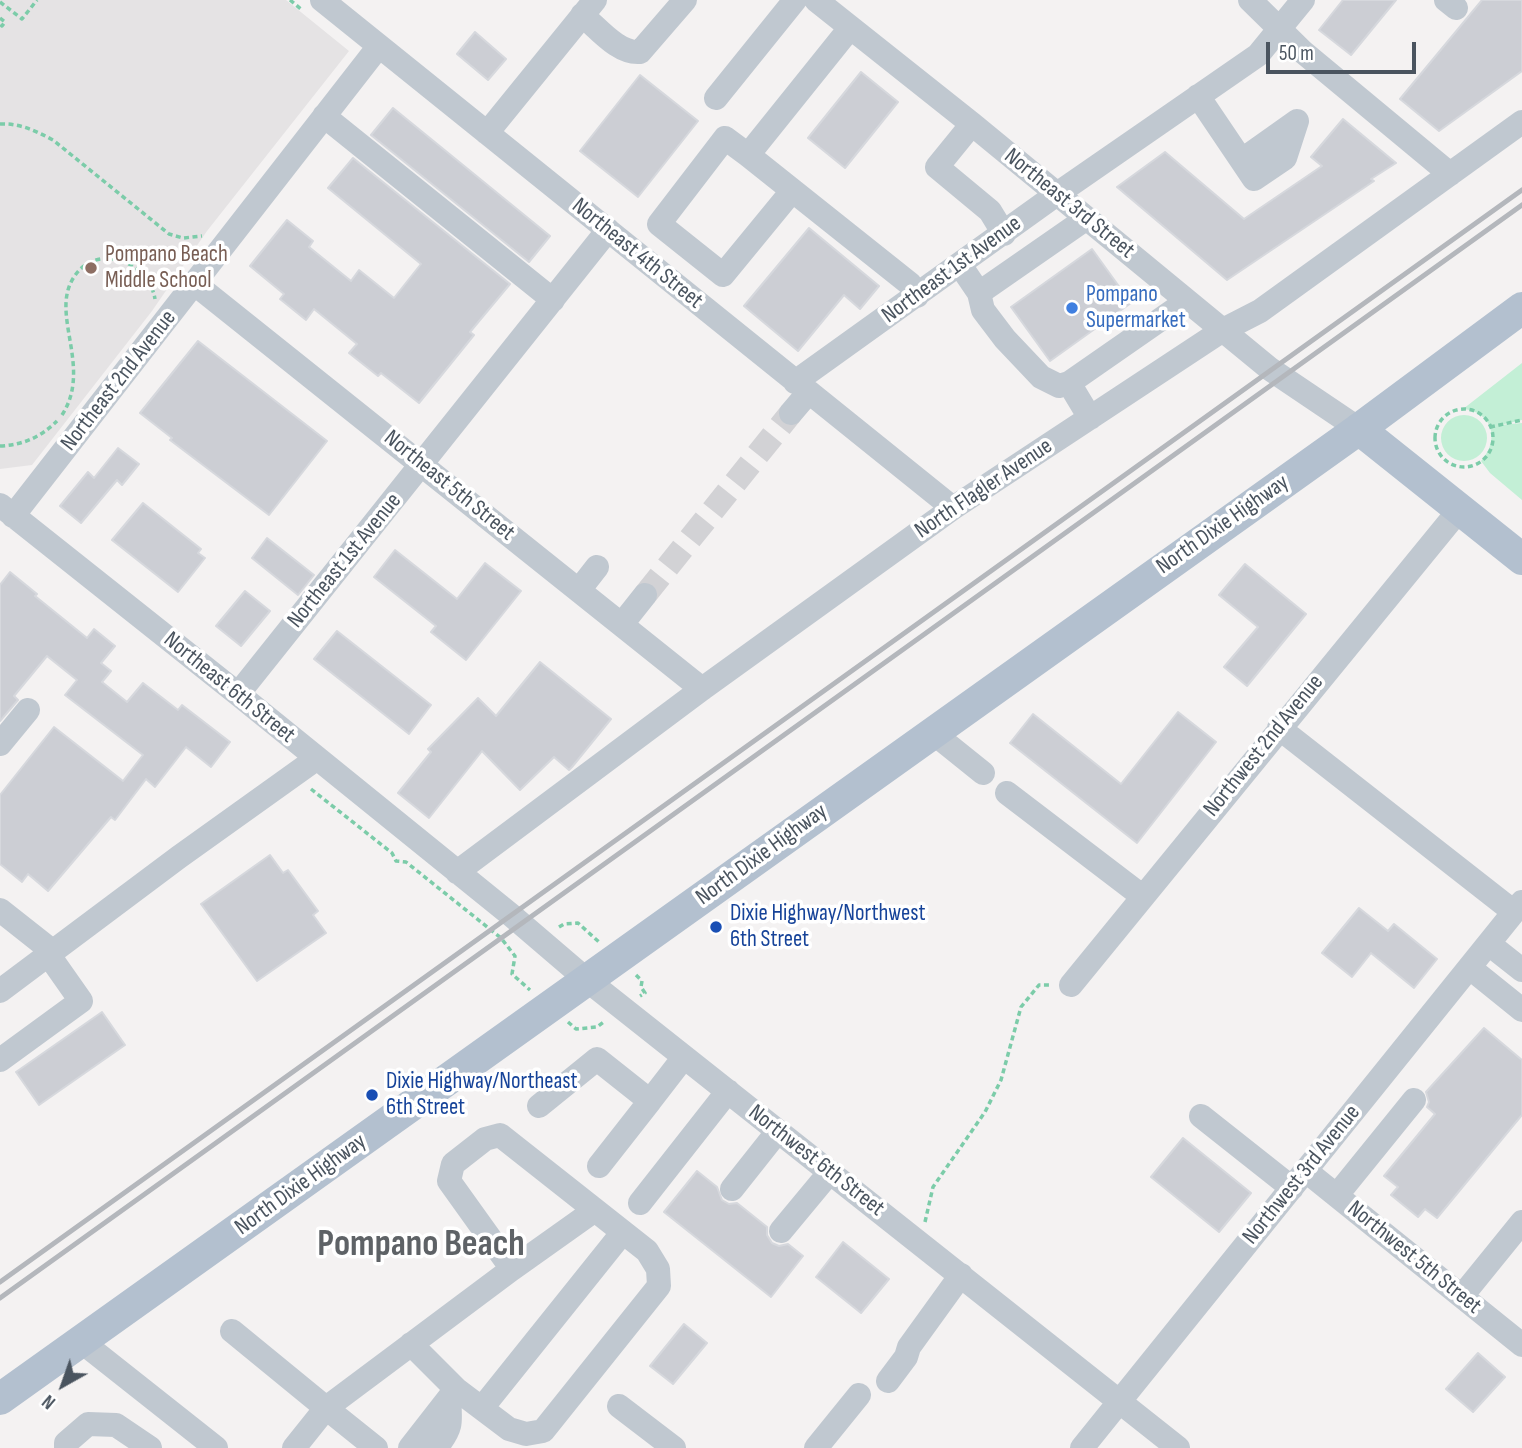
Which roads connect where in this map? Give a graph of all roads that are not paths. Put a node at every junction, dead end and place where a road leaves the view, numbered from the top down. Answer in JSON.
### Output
{"nodes":[{"id":1,"x":322,"y":0,"type":"edge"},
{"id":2,"x":685,"y":0,"type":"edge"},
{"id":3,"x":795,"y":0,"type":"edge"},
{"id":4,"x":816,"y":0,"type":"edge"},
{"id":5,"x":1250,"y":0,"type":"edge"},
{"id":6,"x":1304,"y":0,"type":"edge"},
{"id":7,"x":584,"y":6,"type":"edge"},
{"id":8,"x":850,"y":28,"type":"junction"},
{"id":9,"x":1281,"y":28,"type":"junction"},
{"id":10,"x":379,"y":46,"type":"junction"},
{"id":11,"x":1198,"y":96,"type":"junction"},
{"id":12,"x":716,"y":97,"type":"dead end"},
{"id":13,"x":324,"y":116,"type":"junction"},
{"id":14,"x":1522,"y":122,"type":"edge"},
{"id":15,"x":972,"y":124,"type":"junction"},
{"id":16,"x":487,"y":133,"type":"junction"},
{"id":17,"x":748,"y":155,"type":"junction"},
{"id":18,"x":1242,"y":160,"type":"dead end"},
{"id":19,"x":1450,"y":174,"type":"junction"},
{"id":20,"x":792,"y":191,"type":"junction"},
{"id":21,"x":1057,"y":194,"type":"junction"},
{"id":22,"x":1087,"y":218,"type":"junction"},
{"id":23,"x":659,"y":224,"type":"junction"},
{"id":24,"x":608,"y":230,"type":"junction"},
{"id":25,"x":1004,"y":234,"type":"junction"},
{"id":26,"x":636,"y":253,"type":"junction"},
{"id":27,"x":960,"y":265,"type":"junction"},
{"id":28,"x":195,"y":284,"type":"junction"},
{"id":29,"x":979,"y":293,"type":"junction"},
{"id":30,"x":917,"y":296,"type":"junction"},
{"id":31,"x":553,"y":300,"type":"junction"},
{"id":32,"x":1187,"y":301,"type":"junction"},
{"id":33,"x":1522,"y":308,"type":"edge"},
{"id":34,"x":1223,"y":330,"type":"junction"},
{"id":35,"x":1069,"y":383,"type":"junction"},
{"id":36,"x":802,"y":387,"type":"junction"},
{"id":37,"x":791,"y":413,"type":"tunnel mouth"},
{"id":38,"x":1090,"y":418,"type":"junction"},
{"id":39,"x":1359,"y":429,"type":"junction"},
{"id":40,"x":422,"y":464,"type":"junction"},
{"id":41,"x":953,"y":509,"type":"junction"},
{"id":42,"x":1460,"y":509,"type":"junction"},
{"id":43,"x":6,"y":510,"type":"edge"},
{"id":44,"x":1522,"y":559,"type":"edge"},
{"id":45,"x":597,"y":567,"type":"dead end"},
{"id":46,"x":579,"y":590,"type":"junction"},
{"id":47,"x":645,"y":596,"type":"tunnel mouth"},
{"id":48,"x":622,"y":624,"type":"junction"},
{"id":49,"x":702,"y":689,"type":"junction"},
{"id":50,"x":238,"y":694,"type":"junction"},
{"id":51,"x":28,"y":710,"type":"dead end"},
{"id":52,"x":1279,"y":728,"type":"junction"},
{"id":53,"x":932,"y":732,"type":"junction"},
{"id":54,"x":0,"y":744,"type":"edge"},
{"id":55,"x":316,"y":759,"type":"junction"},
{"id":56,"x":983,"y":774,"type":"dead end"},
{"id":57,"x":1007,"y":793,"type":"dead end"},
{"id":58,"x":457,"y":872,"type":"junction"},
{"id":59,"x":1142,"y":896,"type":"junction"},
{"id":60,"x":1518,"y":907,"type":"edge"},
{"id":61,"x":0,"y":909,"type":"edge"},
{"id":62,"x":1489,"y":944,"type":"junction"},
{"id":63,"x":50,"y":953,"type":"junction"},
{"id":64,"x":1470,"y":968,"type":"junction"},
{"id":65,"x":1522,"y":970,"type":"edge"},
{"id":66,"x":587,"y":980,"type":"junction"},
{"id":67,"x":1071,"y":985,"type":"road end"},
{"id":68,"x":0,"y":990,"type":"edge"},
{"id":69,"x":1522,"y":1010,"type":"edge"},
{"id":70,"x":684,"y":1057,"type":"junction"},
{"id":71,"x":0,"y":1060,"type":"edge"},
{"id":72,"x":728,"y":1091,"type":"junction"},
{"id":73,"x":1414,"y":1100,"type":"dead end"},
{"id":74,"x":650,"y":1101,"type":"junction"},
{"id":75,"x":538,"y":1106,"type":"dead end"},
{"id":76,"x":1201,"y":1116,"type":"dead end"},
{"id":77,"x":778,"y":1131,"type":"junction"},
{"id":78,"x":599,"y":1166,"type":"dead end"},
{"id":79,"x":830,"y":1172,"type":"junction"},
{"id":80,"x":1299,"y":1179,"type":"junction"},
{"id":81,"x":732,"y":1189,"type":"dead end"},
{"id":82,"x":1337,"y":1195,"type":"junction"},
{"id":83,"x":640,"y":1203,"type":"dead end"},
{"id":84,"x":595,"y":1210,"type":"junction"},
{"id":85,"x":1522,"y":1222,"type":"edge"},
{"id":86,"x":781,"y":1231,"type":"dead end"},
{"id":87,"x":623,"y":1232,"type":"junction"},
{"id":88,"x":512,"y":1269,"type":"junction"},
{"id":89,"x":961,"y":1275,"type":"junction"},
{"id":90,"x":1462,"y":1296,"type":"junction"},
{"id":91,"x":232,"y":1331,"type":"dead end"},
{"id":92,"x":82,"y":1342,"type":"junction"},
{"id":93,"x":411,"y":1344,"type":"junction"},
{"id":94,"x":1522,"y":1345,"type":"edge"},
{"id":95,"x":888,"y":1381,"type":"dead end"},
{"id":96,"x":453,"y":1394,"type":"junction"},
{"id":97,"x":859,"y":1395,"type":"dead end"},
{"id":98,"x":0,"y":1399,"type":"edge"},
{"id":99,"x":1120,"y":1401,"type":"junction"},
{"id":100,"x":619,"y":1406,"type":"dead end"},
{"id":101,"x":326,"y":1408,"type":"junction"},
{"id":102,"x":482,"y":1408,"type":"junction"},
{"id":103,"x":66,"y":1448,"type":"edge"},
{"id":104,"x":150,"y":1448,"type":"edge"},
{"id":105,"x":216,"y":1448,"type":"edge"},
{"id":106,"x":294,"y":1448,"type":"edge"},
{"id":107,"x":376,"y":1448,"type":"edge"},
{"id":108,"x":410,"y":1448,"type":"edge"},
{"id":109,"x":436,"y":1448,"type":"edge"},
{"id":110,"x":674,"y":1448,"type":"edge"},
{"id":111,"x":816,"y":1448,"type":"edge"},
{"id":112,"x":1082,"y":1448,"type":"edge"},
{"id":113,"x":1178,"y":1448,"type":"edge"}],
"edges":[{"from":1,"to":10,"type":"street","name":"Northeast 4th Street"},
{"from":2,"to":7,"type":"street"},
{"from":3,"to":12,"type":"street"},
{"from":4,"to":8,"type":"street","name":"Northeast 3rd Street"},
{"from":5,"to":9,"type":"street"},
{"from":6,"to":9,"type":"street","name":"Northeast 1st Avenue"},
{"from":7,"to":16,"type":"street"},
{"from":8,"to":15,"type":"street","name":"Northeast 3rd Street"},
{"from":8,"to":17,"type":"street"},
{"from":9,"to":11,"type":"street","name":"Northeast 1st Avenue"},
{"from":9,"to":19,"type":"street"},
{"from":10,"to":13,"type":"street","name":"Northeast 2nd Avenue"},
{"from":10,"to":16,"type":"street","name":"Northeast 4th Street"},
{"from":11,"to":18,"type":"street"},
{"from":11,"to":21,"type":"street","name":"Northeast 1st Avenue"},
{"from":13,"to":28,"type":"street","name":"Northeast 2nd Avenue"},
{"from":13,"to":31,"type":"street"},
{"from":14,"to":19,"type":"street","name":"North Flagler Avenue"},
{"from":15,"to":21,"type":"street","name":"Northeast 3rd Street"},
{"from":15,"to":25,"type":"street"},
{"from":16,"to":24,"type":"street","name":"Northeast 4th Street"},
{"from":17,"to":20,"type":"street"},
{"from":17,"to":23,"type":"street"},
{"from":19,"to":34,"type":"street","name":"North Flagler Avenue"},
{"from":20,"to":23,"type":"street"},
{"from":20,"to":30,"type":"street"},
{"from":21,"to":22,"type":"street","name":"Northeast 3rd Street"},
{"from":21,"to":25,"type":"street","name":"Northeast 1st Avenue"},
{"from":22,"to":29,"type":"street"},
{"from":22,"to":32,"type":"street","name":"Northeast 3rd Street"},
{"from":23,"to":26,"type":"street"},
{"from":24,"to":26,"type":"street","name":"Northeast 4th Street"},
{"from":24,"to":31,"type":"street","name":"Northeast 1st Avenue"},
{"from":25,"to":27,"type":"street","name":"Northeast 1st Avenue"},
{"from":26,"to":36,"type":"street","name":"Northeast 4th Street"},
{"from":27,"to":29,"type":"street"},
{"from":27,"to":30,"type":"street","name":"Northeast 1st Avenue"},
{"from":28,"to":40,"type":"street","name":"Northeast 5th Street"},
{"from":28,"to":43,"type":"street","name":"Northeast 2nd Avenue"},
{"from":29,"to":35,"type":"street"},
{"from":30,"to":36,"type":"street","name":"Northeast 1st Avenue"},
{"from":31,"to":40,"type":"street","name":"Northeast 1st Avenue"},
{"from":32,"to":34,"type":"street","name":"Northeast 3rd Street"},
{"from":32,"to":35,"type":"street"},
{"from":33,"to":39,"type":"main road","name":"North Dixie Highway"},
{"from":34,"to":38,"type":"street","name":"North Flagler Avenue"},
{"from":34,"to":39,"type":"street","name":"Northeast 3rd Street"},
{"from":35,"to":38,"type":"street"},
{"from":36,"to":37,"type":"street","name":"Northeast 1st Avenue"},
{"from":36,"to":41,"type":"street","name":"Northeast 4th Street"},
{"from":38,"to":41,"type":"street","name":"North Flagler Avenue"},
{"from":39,"to":42,"type":"main road"},
{"from":39,"to":53,"type":"main road","name":"North Dixie Highway"},
{"from":40,"to":46,"type":"street","name":"Northeast 5th Street"},
{"from":40,"to":50,"type":"street","name":"Northeast 1st Avenue"},
{"from":41,"to":49,"type":"street","name":"North Flagler Avenue"},
{"from":42,"to":44,"type":"main road"},
{"from":42,"to":52,"type":"street","name":"Northwest 2nd Avenue"},
{"from":43,"to":50,"type":"street","name":"Northeast 6th Street"},
{"from":45,"to":46,"type":"street"},
{"from":46,"to":48,"type":"street","name":"Northeast 5th Street"},
{"from":47,"to":48,"type":"street"},
{"from":48,"to":49,"type":"street","name":"Northeast 5th Street"},
{"from":49,"to":58,"type":"street","name":"North Flagler Avenue"},
{"from":50,"to":55,"type":"street","name":"Northeast 6th Street"},
{"from":51,"to":54,"type":"street"},
{"from":52,"to":59,"type":"street","name":"Northwest 2nd Avenue"},
{"from":52,"to":60,"type":"street"},
{"from":53,"to":56,"type":"street"},
{"from":53,"to":66,"type":"main road","name":"North Dixie Highway"},
{"from":55,"to":58,"type":"street","name":"Northeast 6th Street"},
{"from":55,"to":63,"type":"street"},
{"from":57,"to":59,"type":"street"},
{"from":58,"to":66,"type":"street","name":"Northwest 6th Street"},
{"from":59,"to":67,"type":"street","name":"Northwest 2nd Avenue"},
{"from":60,"to":62,"type":"street","name":"Northwest 3rd Avenue"},
{"from":61,"to":63,"type":"street"},
{"from":62,"to":64,"type":"street","name":"Northwest 3rd Avenue"},
{"from":62,"to":65,"type":"street"},
{"from":63,"to":68,"type":"street"},
{"from":63,"to":71,"type":"street"},
{"from":64,"to":69,"type":"street"},
{"from":64,"to":80,"type":"street","name":"Northwest 3rd Avenue"},
{"from":66,"to":70,"type":"street","name":"Northwest 6th Street"},
{"from":66,"to":92,"type":"main road","name":"North Dixie Highway"},
{"from":70,"to":72,"type":"street","name":"Northwest 6th Street"},
{"from":70,"to":74,"type":"street"},
{"from":72,"to":77,"type":"street","name":"Northwest 6th Street"},
{"from":72,"to":83,"type":"street"},
{"from":73,"to":82,"type":"street"},
{"from":74,"to":75,"type":"street"},
{"from":74,"to":78,"type":"street"},
{"from":76,"to":80,"type":"street","name":"Northwest 5th Street"},
{"from":77,"to":79,"type":"street","name":"Northwest 6th Street"},
{"from":77,"to":81,"type":"street"},
{"from":79,"to":86,"type":"street"},
{"from":79,"to":89,"type":"street","name":"Northwest 6th Street"},
{"from":80,"to":82,"type":"street","name":"Northwest 5th Street"},
{"from":80,"to":99,"type":"street","name":"Northwest 3rd Avenue"},
{"from":82,"to":90,"type":"street","name":"Northwest 5th Street"},
{"from":84,"to":87,"type":"street"},
{"from":84,"to":88,"type":"street"},
{"from":84,"to":88,"type":"street"},
{"from":85,"to":90,"type":"street"},
{"from":87,"to":102,"type":"street"},
{"from":87,"to":102,"type":"street"},
{"from":88,"to":93,"type":"street"},
{"from":89,"to":95,"type":"street"},
{"from":89,"to":99,"type":"street","name":"Northwest 6th Street"},
{"from":90,"to":94,"type":"street","name":"Northwest 5th Street"},
{"from":91,"to":101,"type":"street"},
{"from":92,"to":98,"type":"main road","name":"North Dixie Highway"},
{"from":92,"to":105,"type":"street"},
{"from":93,"to":96,"type":"street"},
{"from":93,"to":101,"type":"street"},
{"from":96,"to":102,"type":"street"},
{"from":96,"to":108,"type":"street"},
{"from":96,"to":109,"type":"street"},
{"from":97,"to":111,"type":"street"},
{"from":99,"to":112,"type":"street","name":"Northwest 3rd Avenue"},
{"from":99,"to":113,"type":"street","name":"Northwest 6th Street"},
{"from":100,"to":110,"type":"street"},
{"from":101,"to":106,"type":"street"},
{"from":101,"to":107,"type":"street"},
{"from":103,"to":104,"type":"street"}]}
